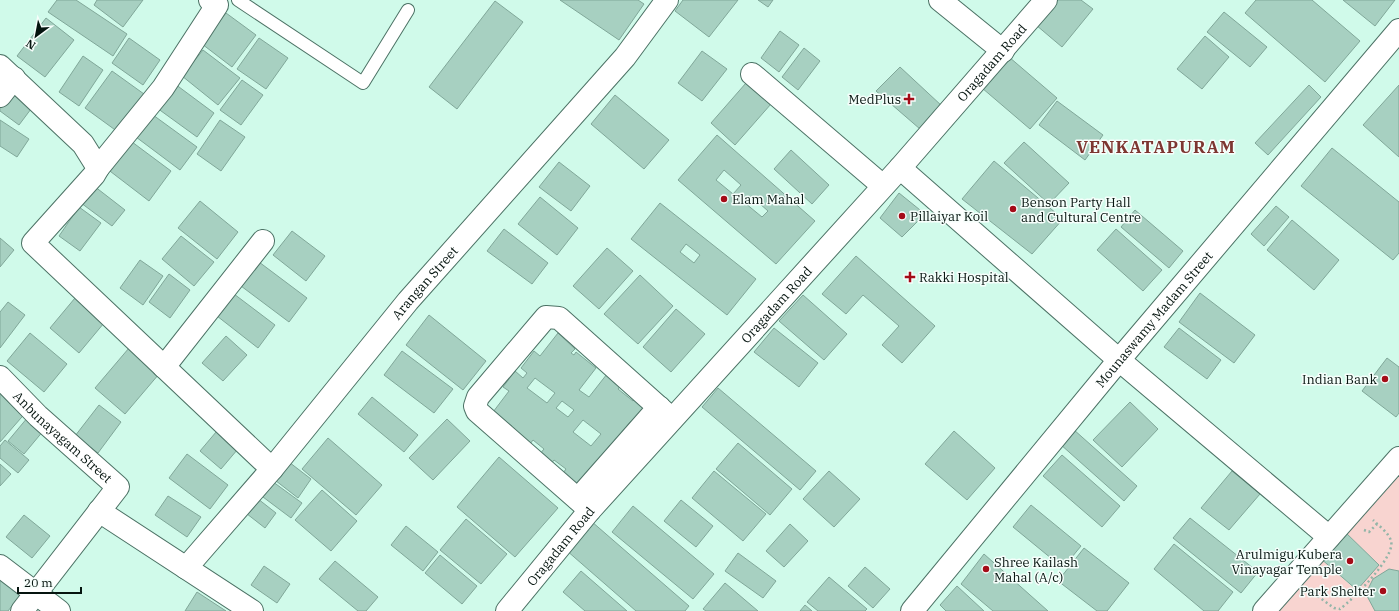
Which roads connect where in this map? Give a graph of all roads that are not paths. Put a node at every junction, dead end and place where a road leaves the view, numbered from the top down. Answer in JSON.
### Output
{"nodes":[{"id":1,"x":210,"y":0,"type":"edge"},
{"id":2,"x":238,"y":0,"type":"edge"},
{"id":3,"x":667,"y":0,"type":"edge"},
{"id":4,"x":940,"y":0,"type":"edge"},
{"id":5,"x":1046,"y":0,"type":"edge"},
{"id":6,"x":408,"y":10,"type":"dead end"},
{"id":7,"x":1399,"y":30,"type":"edge"},
{"id":8,"x":1003,"y":51,"type":"junction"},
{"id":9,"x":7,"y":72,"type":"edge"},
{"id":10,"x":752,"y":74,"type":"dead end"},
{"id":11,"x":0,"y":96,"type":"edge"},
{"id":12,"x":98,"y":168,"type":"junction"},
{"id":13,"x":900,"y":168,"type":"junction"},
{"id":14,"x":883,"y":186,"type":"junction"},
{"id":15,"x":262,"y":241,"type":"dead end"},
{"id":16,"x":1119,"y":360,"type":"junction"},
{"id":17,"x":164,"y":367,"type":"junction"},
{"id":18,"x":0,"y":377,"type":"edge"},
{"id":19,"x":666,"y":413,"type":"junction"},
{"id":20,"x":1399,"y":458,"type":"edge"},
{"id":21,"x":272,"y":469,"type":"junction"},
{"id":22,"x":584,"y":505,"type":"junction"},
{"id":23,"x":99,"y":511,"type":"junction"},
{"id":24,"x":1329,"y":537,"type":"junction"},
{"id":25,"x":0,"y":566,"type":"edge"},
{"id":26,"x":186,"y":568,"type":"junction"},
{"id":27,"x":36,"y":594,"type":"junction"},
{"id":28,"x":22,"y":611,"type":"edge"},
{"id":29,"x":59,"y":611,"type":"edge"},
{"id":30,"x":252,"y":611,"type":"edge"},
{"id":31,"x":507,"y":611,"type":"edge"},
{"id":32,"x":912,"y":611,"type":"edge"},
{"id":33,"x":1264,"y":611,"type":"edge"}],
"edges":[{"from":1,"to":12,"type":"street"},
{"from":2,"to":6,"type":"lane"},
{"from":3,"to":21,"type":"street","name":"Arangan Street"},
{"from":4,"to":8,"type":"street"},
{"from":5,"to":8,"type":"street","name":"Oragadam Road"},
{"from":7,"to":16,"type":"street","name":"Mounaswamy Madam Street"},
{"from":8,"to":13,"type":"street","name":"Oragadam Road"},
{"from":9,"to":11,"type":"street"},
{"from":9,"to":12,"type":"street"},
{"from":10,"to":14,"type":"street"},
{"from":12,"to":17,"type":"street"},
{"from":13,"to":14,"type":"street","name":"Oragadam Road"},
{"from":13,"to":16,"type":"street"},
{"from":14,"to":19,"type":"street","name":"Oragadam Road"},
{"from":15,"to":17,"type":"street"},
{"from":16,"to":24,"type":"street"},
{"from":16,"to":32,"type":"street","name":"Mounaswamy Madam Street"},
{"from":17,"to":21,"type":"street"},
{"from":18,"to":23,"type":"street","name":"Anbunayagam Street"},
{"from":19,"to":22,"type":"street","name":"Oragadam Road"},
{"from":19,"to":22,"type":"street"},
{"from":20,"to":24,"type":"street"},
{"from":21,"to":26,"type":"street","name":"Arangan Street"},
{"from":22,"to":31,"type":"street","name":"Oragadam Road"},
{"from":23,"to":26,"type":"street"},
{"from":23,"to":27,"type":"street","name":"Anbunayagam Street"},
{"from":24,"to":33,"type":"street"},
{"from":25,"to":27,"type":"street"},
{"from":26,"to":30,"type":"street"},
{"from":27,"to":28,"type":"street","name":"Anbunayagam Street"},
{"from":27,"to":29,"type":"street"}]}
